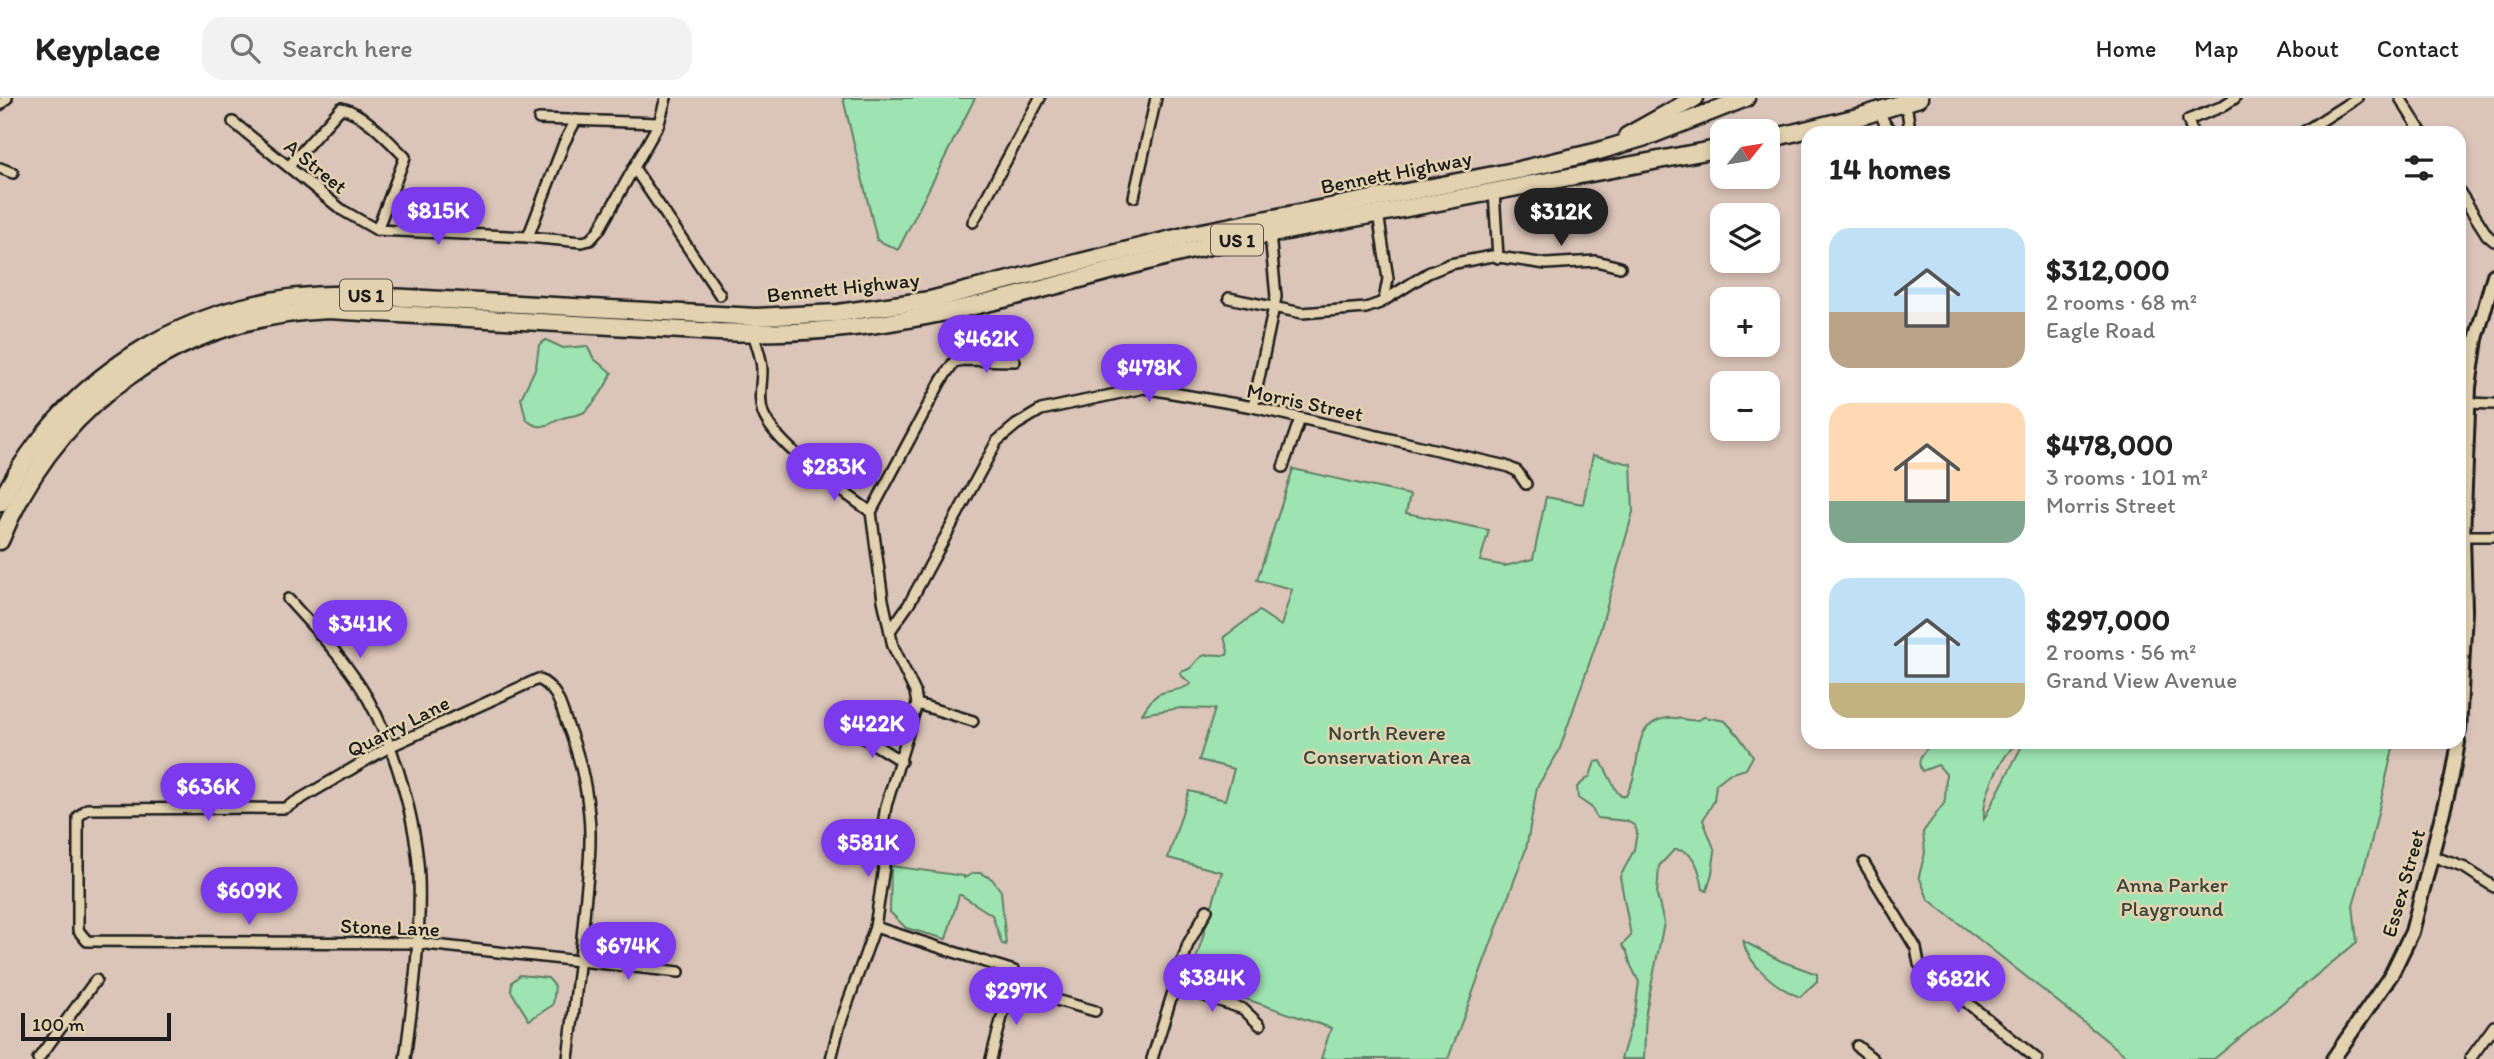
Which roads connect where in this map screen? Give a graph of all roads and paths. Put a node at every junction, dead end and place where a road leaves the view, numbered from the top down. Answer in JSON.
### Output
{"nodes":[{"id":1,"x":7,"y":98,"type":"edge"},
{"id":2,"x":666,"y":98,"type":"edge"},
{"id":3,"x":1040,"y":98,"type":"edge"},
{"id":4,"x":1156,"y":98,"type":"edge"},
{"id":5,"x":1695,"y":98,"type":"edge"},
{"id":6,"x":1746,"y":98,"type":"edge"},
{"id":7,"x":2235,"y":98,"type":"edge"},
{"id":8,"x":2357,"y":98,"type":"edge"},
{"id":9,"x":2400,"y":98,"type":"edge"},
{"id":10,"x":1912,"y":100,"type":"edge"},
{"id":11,"x":0,"y":105,"type":"edge"},
{"id":12,"x":1879,"y":111,"type":"junction"},
{"id":13,"x":539,"y":119,"type":"dead end"},
{"id":14,"x":576,"y":120,"type":"junction"},
{"id":15,"x":233,"y":122,"type":"dead end"},
{"id":16,"x":659,"y":123,"type":"junction"},
{"id":17,"x":2189,"y":125,"type":"dead end"},
{"id":18,"x":1820,"y":126,"type":"edge"},
{"id":19,"x":1887,"y":126,"type":"edge"},
{"id":20,"x":1909,"y":126,"type":"edge"},
{"id":21,"x":2313,"y":126,"type":"edge"},
{"id":22,"x":2418,"y":126,"type":"edge"},
{"id":23,"x":1801,"y":131,"type":"edge"},
{"id":24,"x":1780,"y":136,"type":"edge"},
{"id":25,"x":1710,"y":150,"type":"edge"},
{"id":26,"x":1595,"y":152,"type":"junction"},
{"id":27,"x":289,"y":166,"type":"junction"},
{"id":28,"x":0,"y":168,"type":"edge"},
{"id":29,"x":634,"y":169,"type":"junction"},
{"id":30,"x":13,"y":173,"type":"dead end"},
{"id":31,"x":1494,"y":191,"type":"junction"},
{"id":32,"x":1134,"y":197,"type":"dead end"},
{"id":33,"x":2466,"y":202,"type":"edge"},
{"id":34,"x":1378,"y":213,"type":"junction"},
{"id":35,"x":973,"y":222,"type":"dead end"},
{"id":36,"x":377,"y":230,"type":"junction"},
{"id":37,"x":1270,"y":234,"type":"junction"},
{"id":38,"x":528,"y":237,"type":"junction"},
{"id":39,"x":2494,"y":241,"type":"edge"},
{"id":40,"x":1498,"y":258,"type":"junction"},
{"id":41,"x":1620,"y":267,"type":"dead end"},
{"id":42,"x":2494,"y":275,"type":"edge"},
{"id":43,"x":720,"y":295,"type":"dead end"},
{"id":44,"x":1229,"y":298,"type":"dead end"},
{"id":45,"x":1384,"y":300,"type":"junction"},
{"id":46,"x":1274,"y":308,"type":"junction"},
{"id":47,"x":753,"y":333,"type":"junction"},
{"id":48,"x":1015,"y":361,"type":"dead end"},
{"id":49,"x":2466,"y":364,"type":"edge"},
{"id":50,"x":2466,"y":379,"type":"edge"},
{"id":51,"x":2468,"y":403,"type":"junction"},
{"id":52,"x":2494,"y":404,"type":"edge"},
{"id":53,"x":1253,"y":407,"type":"junction"},
{"id":54,"x":1300,"y":419,"type":"junction"},
{"id":55,"x":2466,"y":426,"type":"edge"},
{"id":56,"x":1283,"y":467,"type":"dead end"},
{"id":57,"x":1526,"y":484,"type":"dead end"},
{"id":58,"x":0,"y":502,"type":"edge"},
{"id":59,"x":871,"y":512,"type":"junction"},
{"id":60,"x":2466,"y":536,"type":"edge"},
{"id":61,"x":2494,"y":536,"type":"edge"},
{"id":62,"x":0,"y":541,"type":"edge"},
{"id":63,"x":288,"y":600,"type":"dead end"},
{"id":64,"x":890,"y":631,"type":"junction"},
{"id":65,"x":917,"y":704,"type":"junction"},
{"id":66,"x":973,"y":720,"type":"dead end"},
{"id":67,"x":859,"y":735,"type":"dead end"},
{"id":68,"x":388,"y":747,"type":"junction"},
{"id":69,"x":2457,"y":749,"type":"edge"},
{"id":70,"x":901,"y":761,"type":"junction"},
{"id":71,"x":2432,"y":856,"type":"junction"},
{"id":72,"x":1864,"y":863,"type":"dead end"},
{"id":73,"x":2494,"y":887,"type":"edge"},
{"id":74,"x":1207,"y":910,"type":"dead end"},
{"id":75,"x":78,"y":913,"type":"joint"},
{"id":76,"x":875,"y":927,"type":"junction"},
{"id":77,"x":417,"y":943,"type":"junction"},
{"id":78,"x":580,"y":962,"type":"junction"},
{"id":79,"x":679,"y":972,"type":"dead end"},
{"id":80,"x":96,"y":980,"type":"dead end"},
{"id":81,"x":1176,"y":986,"type":"junction"},
{"id":82,"x":1010,"y":987,"type":"junction"},
{"id":83,"x":1095,"y":1011,"type":"dead end"},
{"id":84,"x":1260,"y":1025,"type":"dead end"},
{"id":85,"x":2494,"y":1026,"type":"edge"},
{"id":86,"x":1857,"y":1045,"type":"dead end"},
{"id":87,"x":38,"y":1059,"type":"edge"},
{"id":88,"x":405,"y":1059,"type":"edge"},
{"id":89,"x":568,"y":1059,"type":"edge"},
{"id":90,"x":831,"y":1059,"type":"edge"},
{"id":91,"x":991,"y":1059,"type":"edge"},
{"id":92,"x":1152,"y":1059,"type":"edge"},
{"id":93,"x":1873,"y":1059,"type":"edge"},
{"id":94,"x":2037,"y":1059,"type":"edge"},
{"id":95,"x":2333,"y":1059,"type":"edge"},
{"id":96,"x":2470,"y":1059,"type":"edge"}],
"edges":[{"from":1,"to":11,"type":"street"},
{"from":2,"to":16,"type":"street"},
{"from":3,"to":35,"type":"street"},
{"from":4,"to":32,"type":"street"},
{"from":5,"to":26,"type":"highway"},
{"from":6,"to":26,"type":"highway","name":"Bennett Highway","number":"US 1"},
{"from":7,"to":17,"type":"street"},
{"from":8,"to":21,"type":"street"},
{"from":9,"to":22,"type":"street"},
{"from":10,"to":12,"type":"highway"},
{"from":10,"to":20,"type":"street"},
{"from":12,"to":18,"type":"highway"},
{"from":12,"to":19,"type":"street"},
{"from":13,"to":14,"type":"street"},
{"from":14,"to":16,"type":"street"},
{"from":14,"to":38,"type":"street"},
{"from":15,"to":27,"type":"street","name":"A Street"},
{"from":16,"to":29,"type":"street"},
{"from":23,"to":24,"type":"highway"},
{"from":25,"to":31,"type":"highway","name":"Bennett Highway","number":"US 1"},
{"from":26,"to":58,"type":"highway","name":"Bennett Highway","number":"US 1"},
{"from":27,"to":36,"type":"street","name":"A Street"},
{"from":27,"to":36,"type":"street"},
{"from":28,"to":30,"type":"street"},
{"from":29,"to":38,"type":"street","name":"A Street"},
{"from":29,"to":43,"type":"street"},
{"from":31,"to":34,"type":"highway","name":"Bennett Highway","number":"US 1"},
{"from":31,"to":40,"type":"street"},
{"from":33,"to":39,"type":"street"},
{"from":34,"to":37,"type":"highway","name":"Bennett Highway","number":"US 1"},
{"from":34,"to":45,"type":"street"},
{"from":36,"to":38,"type":"street","name":"A Street"},
{"from":37,"to":46,"type":"street"},
{"from":37,"to":47,"type":"highway","name":"Bennett Highway","number":"US 1"},
{"from":40,"to":41,"type":"street"},
{"from":40,"to":45,"type":"street"},
{"from":42,"to":49,"type":"main road"},
{"from":44,"to":46,"type":"street"},
{"from":45,"to":46,"type":"street"},
{"from":46,"to":53,"type":"street"},
{"from":47,"to":59,"type":"street"},
{"from":47,"to":62,"type":"highway","name":"Bennett Highway","number":"US 1"},
{"from":48,"to":59,"type":"street"},
{"from":50,"to":51,"type":"main road"},
{"from":51,"to":52,"type":"street"},
{"from":51,"to":55,"type":"main road"},
{"from":53,"to":54,"type":"street","name":"Morris Street"},
{"from":53,"to":64,"type":"street","name":"Morris Street"},
{"from":54,"to":56,"type":"street"},
{"from":54,"to":57,"type":"street","name":"Morris Street"},
{"from":59,"to":64,"type":"street"},
{"from":60,"to":61,"type":"street"},
{"from":63,"to":68,"type":"street"},
{"from":64,"to":65,"type":"street"},
{"from":65,"to":66,"type":"street"},
{"from":65,"to":70,"type":"street"},
{"from":67,"to":70,"type":"street"},
{"from":68,"to":75,"type":"street","name":"Quarry Lane"},
{"from":68,"to":77,"type":"street"},
{"from":68,"to":78,"type":"street","name":"Quarry Lane"},
{"from":69,"to":71,"type":"main road","name":"Essex Street"},
{"from":70,"to":76,"type":"street"},
{"from":71,"to":73,"type":"street"},
{"from":71,"to":95,"type":"main road","name":"Essex Street"},
{"from":72,"to":94,"type":"street"},
{"from":74,"to":81,"type":"street"},
{"from":75,"to":77,"type":"street","name":"Stone Lane"},
{"from":76,"to":82,"type":"street"},
{"from":76,"to":90,"type":"street"},
{"from":77,"to":78,"type":"street","name":"Stone Lane"},
{"from":77,"to":88,"type":"street"},
{"from":78,"to":79,"type":"street","name":"Stone Lane"},
{"from":78,"to":89,"type":"street","name":"Quarry Lane"},
{"from":80,"to":87,"type":"street"},
{"from":81,"to":84,"type":"street"},
{"from":81,"to":92,"type":"street"},
{"from":82,"to":83,"type":"street"},
{"from":82,"to":91,"type":"street"},
{"from":85,"to":96,"type":"street"},
{"from":86,"to":93,"type":"street"}]}
